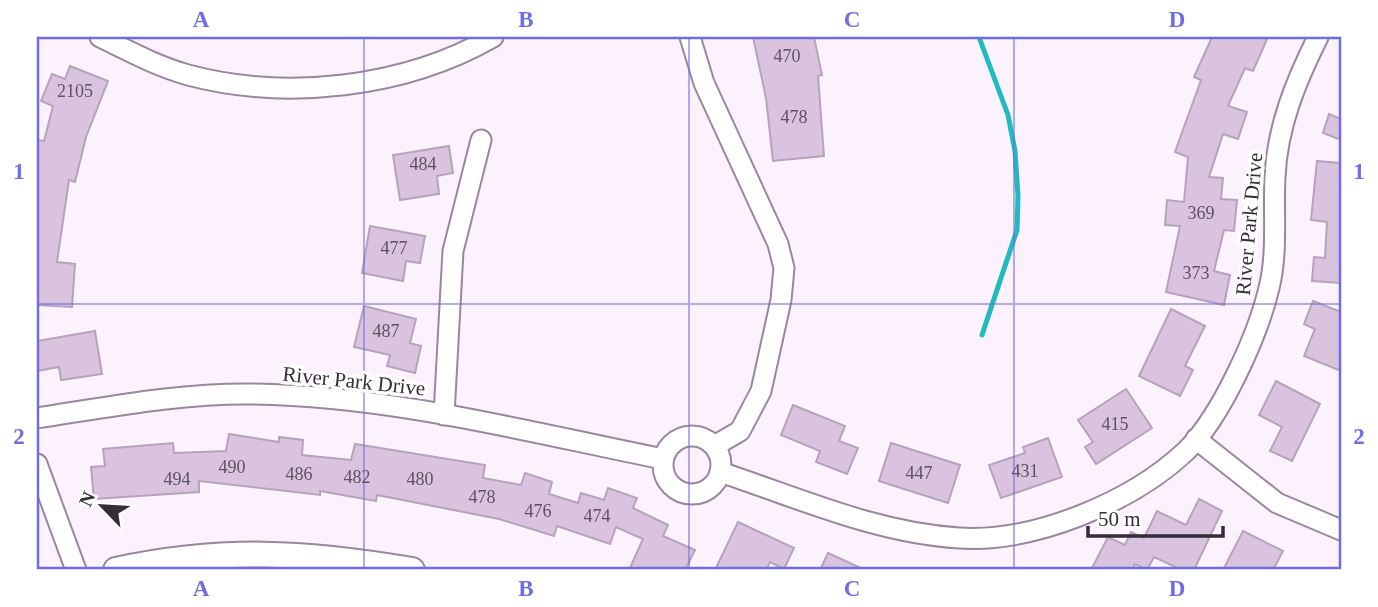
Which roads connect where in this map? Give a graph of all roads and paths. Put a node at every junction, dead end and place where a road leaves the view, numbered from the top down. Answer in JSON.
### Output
{"nodes":[{"id":1,"x":100,"y":37,"type":"edge"},
{"id":2,"x":493,"y":37,"type":"edge"},
{"id":3,"x":690,"y":37,"type":"edge"},
{"id":4,"x":1318,"y":37,"type":"edge"},
{"id":5,"x":481,"y":140,"type":"dead end"},
{"id":6,"x":444,"y":415,"type":"junction"},
{"id":7,"x":37,"y":418,"type":"edge"},
{"id":8,"x":1196,"y":439,"type":"junction"},
{"id":9,"x":716,"y":445,"type":"junction"},
{"id":10,"x":663,"y":459,"type":"junction"},
{"id":11,"x":37,"y":464,"type":"edge"},
{"id":12,"x":720,"y":472,"type":"junction"},
{"id":13,"x":1341,"y":530,"type":"edge"},
{"id":14,"x":76,"y":570,"type":"edge"},
{"id":15,"x":116,"y":570,"type":"edge"},
{"id":16,"x":412,"y":570,"type":"edge"}],
"edges":[{"from":1,"to":2,"type":"street"},
{"from":3,"to":9,"type":"street"},
{"from":4,"to":8,"type":"street","name":"River Park Drive"},
{"from":5,"to":6,"type":"street"},
{"from":6,"to":7,"type":"street","name":"River Park Drive"},
{"from":6,"to":10,"type":"street","name":"River Park Drive"},
{"from":8,"to":12,"type":"street","name":"River Park Drive"},
{"from":8,"to":13,"type":"street"},
{"from":9,"to":10,"type":"street"},
{"from":9,"to":12,"type":"street"},
{"from":10,"to":12,"type":"street"},
{"from":11,"to":14,"type":"street"},
{"from":15,"to":16,"type":"street"}]}
